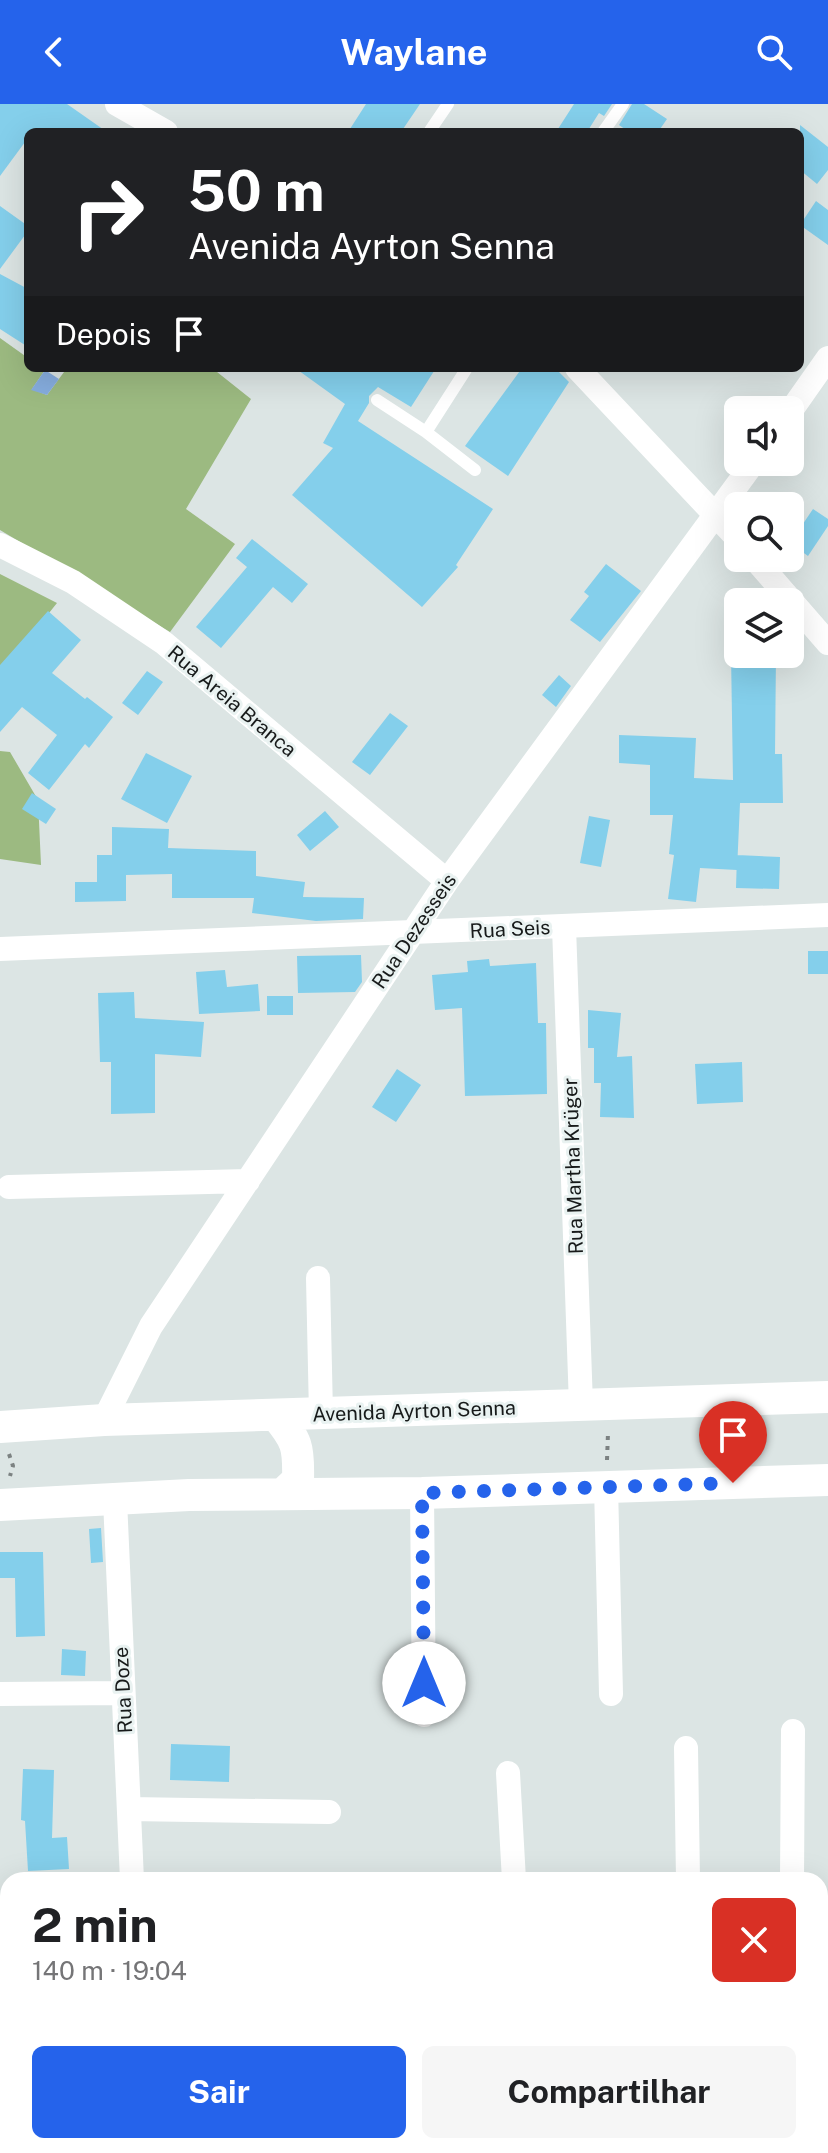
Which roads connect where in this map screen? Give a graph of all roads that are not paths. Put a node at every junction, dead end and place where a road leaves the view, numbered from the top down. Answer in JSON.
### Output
{"nodes":[{"id":1,"x":117,"y":104,"type":"edge"},
{"id":2,"x":448,"y":104,"type":"edge"},
{"id":3,"x":623,"y":104,"type":"edge"},
{"id":4,"x":159,"y":128,"type":"edge"},
{"id":5,"x":432,"y":128,"type":"edge"},
{"id":6,"x":606,"y":128,"type":"edge"},
{"id":7,"x":828,"y":358,"type":"edge"},
{"id":8,"x":464,"y":372,"type":"edge"},
{"id":9,"x":581,"y":372,"type":"edge"},
{"id":10,"x":801,"y":396,"type":"edge"},
{"id":11,"x":377,"y":400,"type":"dead end"},
{"id":12,"x":426,"y":432,"type":"junction"},
{"id":13,"x":475,"y":470,"type":"dead end"},
{"id":14,"x":744,"y":476,"type":"edge"},
{"id":15,"x":717,"y":515,"type":"junction"},
{"id":16,"x":724,"y":523,"type":"edge"},
{"id":17,"x":0,"y":545,"type":"edge"},
{"id":18,"x":766,"y":572,"type":"edge"},
{"id":19,"x":828,"y":643,"type":"edge"},
{"id":20,"x":447,"y":881,"type":"junction"},
{"id":21,"x":828,"y":915,"type":"edge"},
{"id":22,"x":564,"y":927,"type":"junction"},
{"id":23,"x":411,"y":934,"type":"junction"},
{"id":24,"x":0,"y":949,"type":"edge"},
{"id":25,"x":248,"y":1181,"type":"junction"},
{"id":26,"x":9,"y":1187,"type":"dead end"},
{"id":27,"x":318,"y":1278,"type":"dead end"},
{"id":28,"x":828,"y":1397,"type":"edge"},
{"id":29,"x":595,"y":1404,"type":"junction"},
{"id":30,"x":321,"y":1414,"type":"junction"},
{"id":31,"x":276,"y":1415,"type":"junction"},
{"id":32,"x":104,"y":1420,"type":"junction"},
{"id":33,"x":2,"y":1435,"type":"edge"},
{"id":34,"x":828,"y":1480,"type":"edge"},
{"id":35,"x":606,"y":1486,"type":"junction"},
{"id":36,"x":422,"y":1493,"type":"junction"},
{"id":37,"x":283,"y":1494,"type":"junction"},
{"id":38,"x":115,"y":1500,"type":"junction"},
{"id":39,"x":0,"y":1505,"type":"edge"},
{"id":40,"x":123,"y":1693,"type":"junction"},
{"id":41,"x":0,"y":1694,"type":"edge"},
{"id":42,"x":611,"y":1694,"type":"dead end"},
{"id":43,"x":424,"y":1715,"type":"dead end"},
{"id":44,"x":793,"y":1731,"type":"dead end"},
{"id":45,"x":686,"y":1748,"type":"dead end"},
{"id":46,"x":508,"y":1773,"type":"dead end"},
{"id":47,"x":129,"y":1809,"type":"junction"},
{"id":48,"x":329,"y":1812,"type":"dead end"},
{"id":49,"x":132,"y":1872,"type":"edge"},
{"id":50,"x":514,"y":1872,"type":"edge"},
{"id":51,"x":688,"y":1872,"type":"edge"},
{"id":52,"x":792,"y":1872,"type":"edge"}],
"edges":[{"from":1,"to":4,"type":"street"},
{"from":2,"to":5,"type":"lane"},
{"from":3,"to":6,"type":"lane"},
{"from":7,"to":10,"type":"street"},
{"from":8,"to":12,"type":"lane"},
{"from":9,"to":15,"type":"street"},
{"from":11,"to":12,"type":"lane"},
{"from":12,"to":13,"type":"lane"},
{"from":14,"to":15,"type":"street","name":"Rua Dezesseis"},
{"from":15,"to":16,"type":"street"},
{"from":15,"to":20,"type":"street","name":"Rua Dezesseis"},
{"from":17,"to":20,"type":"street","name":"Rua Areia Branca"},
{"from":18,"to":19,"type":"street"},
{"from":20,"to":23,"type":"street","name":"Rua Dezesseis"},
{"from":21,"to":22,"type":"street","name":"Rua Seis"},
{"from":22,"to":23,"type":"street","name":"Rua Seis"},
{"from":22,"to":29,"type":"street","name":"Rua Martha Krüger"},
{"from":23,"to":24,"type":"street","name":"Rua Seis"},
{"from":23,"to":25,"type":"street","name":"Rua Dezesseis"},
{"from":25,"to":26,"type":"street"},
{"from":25,"to":32,"type":"street","name":"Rua Dezesseis"},
{"from":27,"to":30,"type":"street"},
{"from":28,"to":29,"type":"street","name":"Avenida Ayrton Senna"},
{"from":29,"to":30,"type":"street","name":"Avenida Ayrton Senna"},
{"from":30,"to":31,"type":"street","name":"Avenida Ayrton Senna"},
{"from":31,"to":32,"type":"street","name":"Avenida Ayrton Senna"},
{"from":31,"to":37,"type":"street"},
{"from":32,"to":33,"type":"street","name":"Avenida Ayrton Senna"},
{"from":34,"to":35,"type":"street"},
{"from":35,"to":36,"type":"street"},
{"from":35,"to":42,"type":"street"},
{"from":36,"to":37,"type":"street"},
{"from":36,"to":43,"type":"street"},
{"from":37,"to":38,"type":"street"},
{"from":38,"to":39,"type":"street"},
{"from":38,"to":40,"type":"street","name":"Rua Doze"},
{"from":40,"to":41,"type":"street"},
{"from":40,"to":47,"type":"street","name":"Rua Doze"},
{"from":44,"to":52,"type":"street"},
{"from":45,"to":51,"type":"street"},
{"from":46,"to":50,"type":"street"},
{"from":47,"to":48,"type":"street"},
{"from":47,"to":49,"type":"street","name":"Rua Doze"}]}
